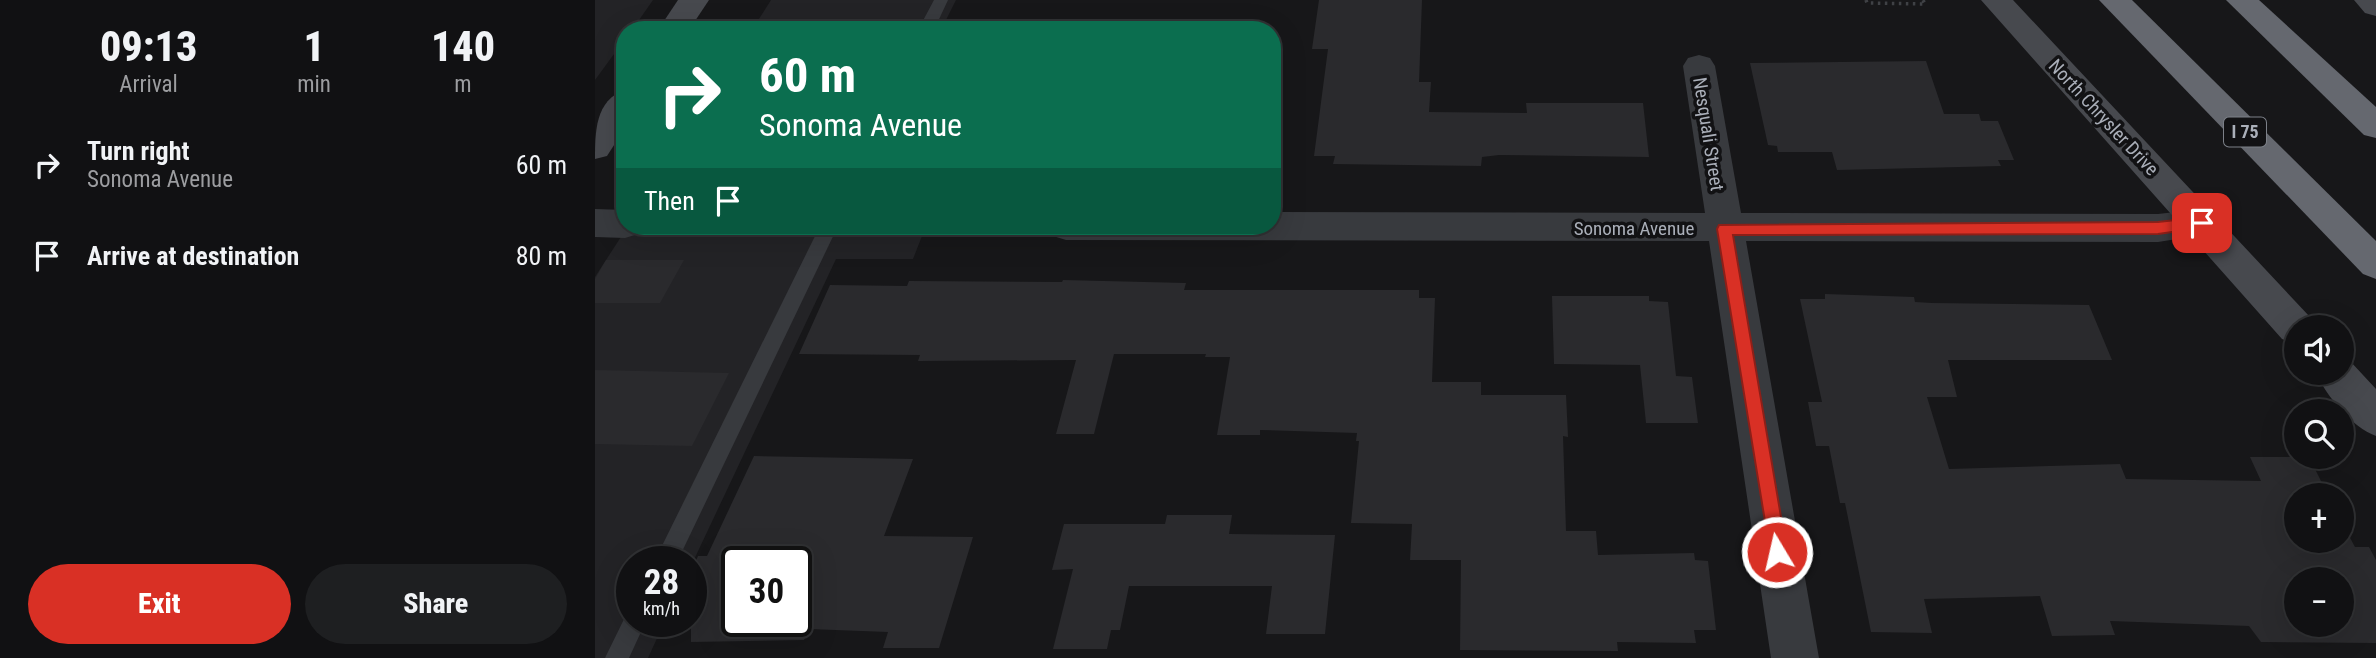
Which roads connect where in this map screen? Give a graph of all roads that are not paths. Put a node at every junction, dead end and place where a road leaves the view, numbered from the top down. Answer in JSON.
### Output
{"nodes":[{"id":1,"x":694,"y":0,"type":"edge"},
{"id":2,"x":941,"y":0,"type":"edge"},
{"id":3,"x":1996,"y":0,"type":"edge"},
{"id":4,"x":2114,"y":0,"type":"edge"},
{"id":5,"x":2241,"y":0,"type":"edge"},
{"id":6,"x":2253,"y":0,"type":"edge"},
{"id":7,"x":2369,"y":0,"type":"edge"},
{"id":8,"x":2376,"y":6,"type":"edge"},
{"id":9,"x":679,"y":21,"type":"edge"},
{"id":10,"x":930,"y":21,"type":"edge"},
{"id":11,"x":2275,"y":31,"type":"junction"},
{"id":12,"x":1699,"y":66,"type":"dead end"},
{"id":13,"x":616,"y":116,"type":"edge"},
{"id":14,"x":2376,"y":126,"type":"edge"},
{"id":15,"x":595,"y":147,"type":"edge"},
{"id":16,"x":595,"y":223,"type":"edge"},
{"id":17,"x":616,"y":223,"type":"edge"},
{"id":18,"x":2202,"y":223,"type":"junction"},
{"id":19,"x":1281,"y":227,"type":"edge"},
{"id":20,"x":1724,"y":229,"type":"junction"},
{"id":21,"x":825,"y":235,"type":"edge"},
{"id":22,"x":2376,"y":264,"type":"edge"},
{"id":23,"x":2284,"y":315,"type":"edge"},
{"id":24,"x":2347,"y":385,"type":"edge"},
{"id":25,"x":2376,"y":418,"type":"edge"},
{"id":26,"x":673,"y":546,"type":"edge"},
{"id":27,"x":627,"y":637,"type":"edge"},
{"id":28,"x":617,"y":658,"type":"edge"},
{"id":29,"x":1795,"y":658,"type":"edge"}],
"edges":[{"from":1,"to":9,"type":"main road"},
{"from":2,"to":10,"type":"lane"},
{"from":3,"to":18,"type":"main road","name":"North Chrysler Drive"},
{"from":4,"to":22,"type":"highway","number":"I 75"},
{"from":5,"to":11,"type":"highway"},
{"from":6,"to":11,"type":"highway"},
{"from":7,"to":8,"type":"main road"},
{"from":11,"to":14,"type":"highway"},
{"from":12,"to":20,"type":"street","name":"Nesquali Street"},
{"from":13,"to":15,"type":"main road"},
{"from":16,"to":17,"type":"street"},
{"from":18,"to":20,"type":"street","name":"Sonoma Avenue"},
{"from":18,"to":23,"type":"main road","name":"North Chrysler Drive"},
{"from":19,"to":20,"type":"street","name":"Sonoma Avenue"},
{"from":20,"to":29,"type":"street","name":"Nesquali Street"},
{"from":21,"to":26,"type":"lane"},
{"from":24,"to":25,"type":"main road"},
{"from":27,"to":28,"type":"lane"}]}
